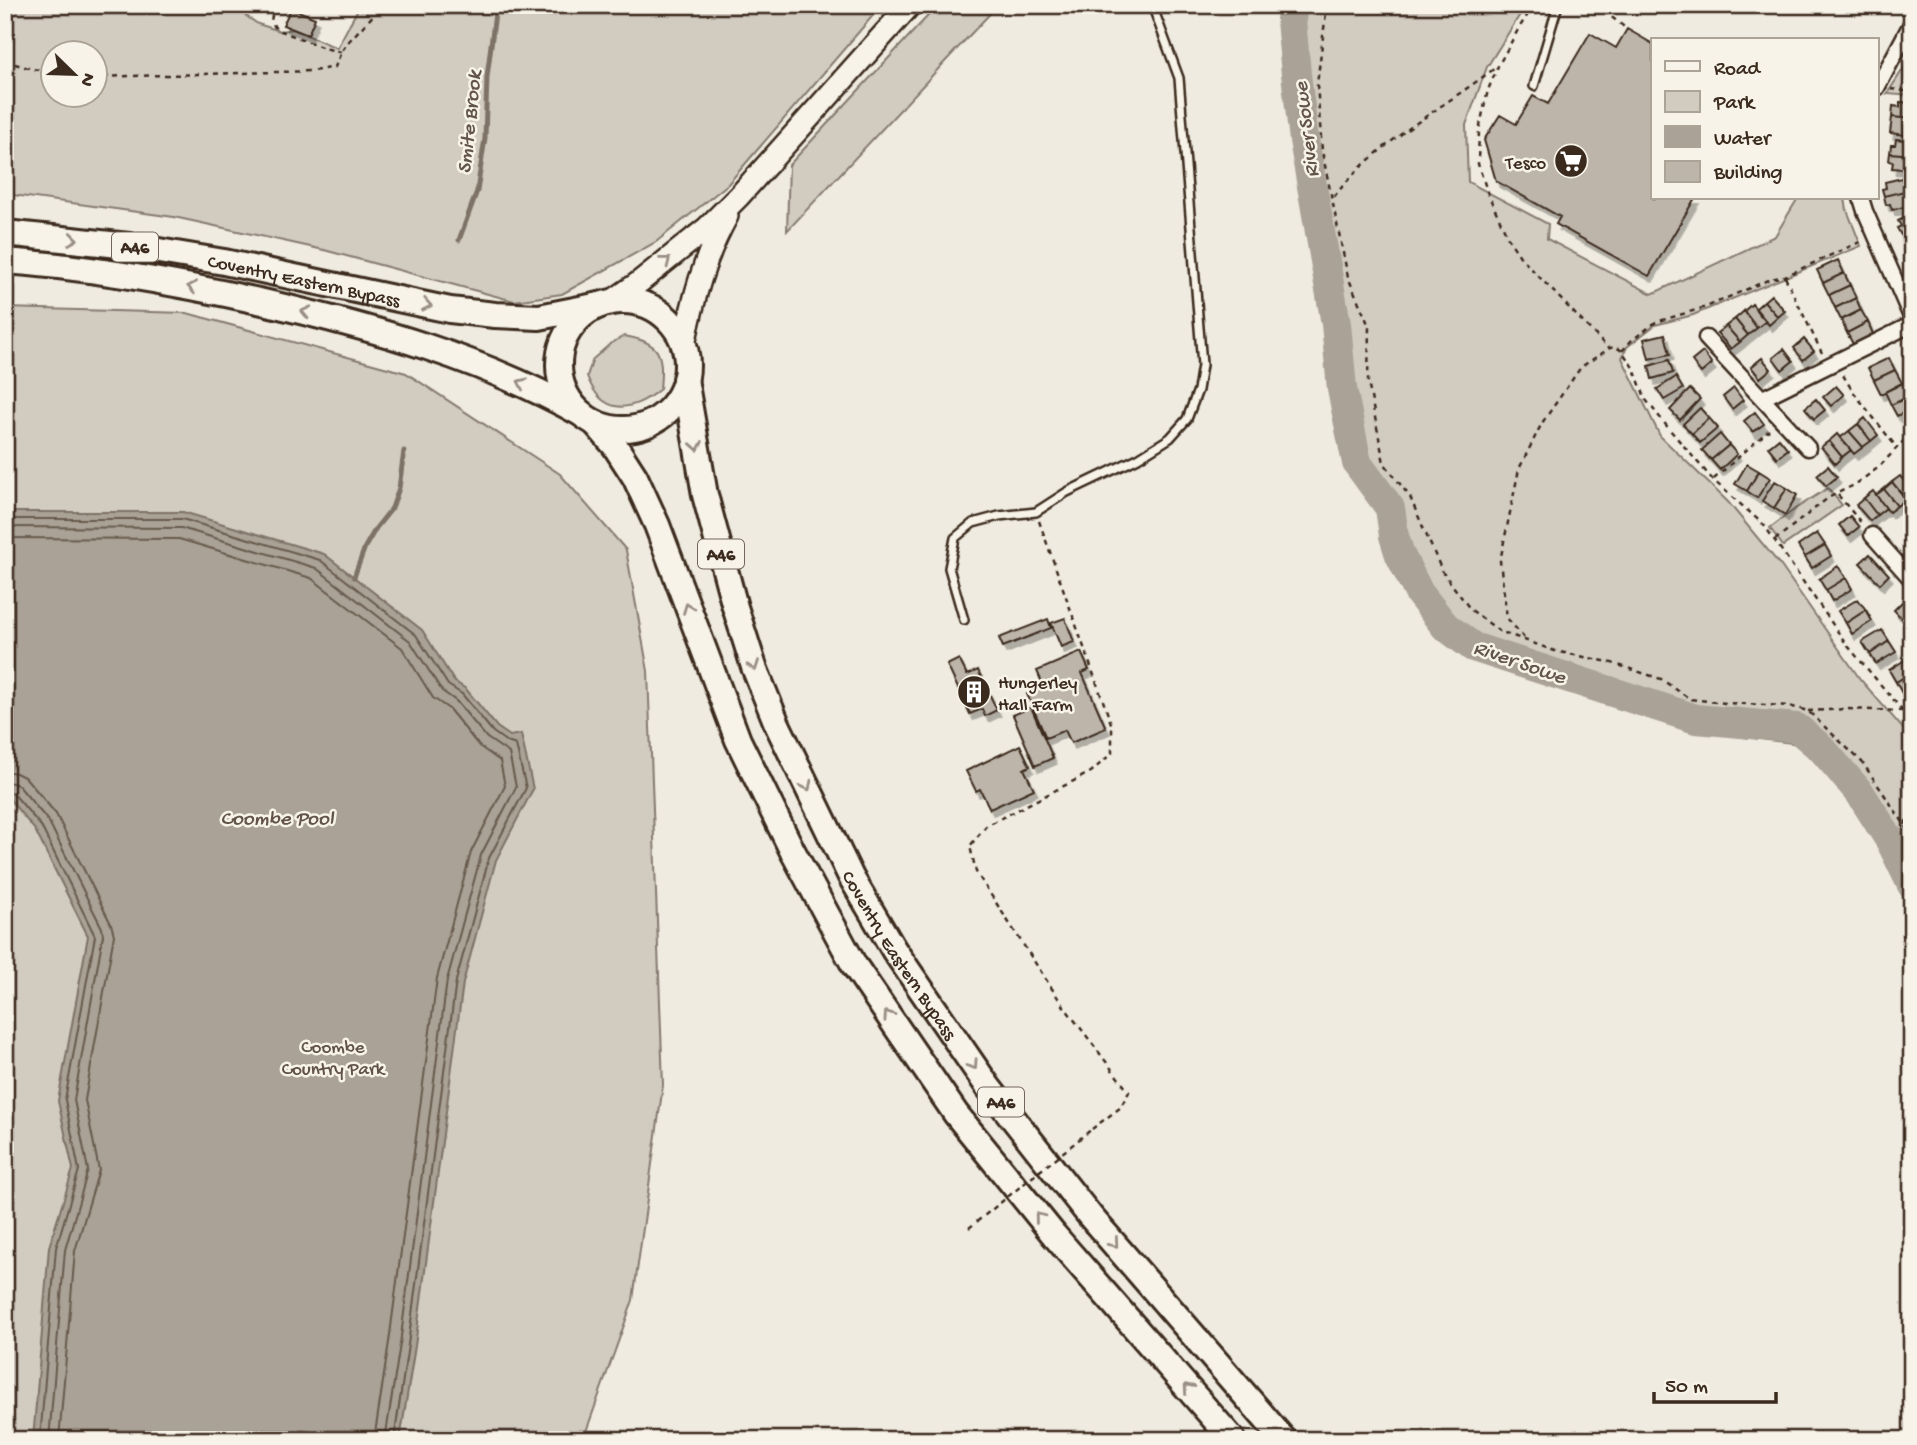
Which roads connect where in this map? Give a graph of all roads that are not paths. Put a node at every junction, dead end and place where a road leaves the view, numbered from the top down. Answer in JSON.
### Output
{"nodes":[{"id":1,"x":910,"y":5,"type":"edge"},
{"id":2,"x":1152,"y":5,"type":"edge"},
{"id":3,"x":1558,"y":5,"type":"edge"},
{"id":4,"x":1912,"y":22,"type":"edge"},
{"id":5,"x":1534,"y":86,"type":"dead end"},
{"id":6,"x":1878,"y":86,"type":"edge"},
{"id":7,"x":739,"y":196,"type":"junction"},
{"id":8,"x":1862,"y":200,"type":"edge"},
{"id":9,"x":5,"y":233,"type":"edge"},
{"id":10,"x":5,"y":261,"type":"edge"},
{"id":11,"x":605,"y":303,"type":"junction"},
{"id":12,"x":1912,"y":321,"type":"edge"},
{"id":13,"x":1706,"y":338,"type":"dead end"},
{"id":14,"x":684,"y":345,"type":"junction"},
{"id":15,"x":685,"y":379,"type":"junction"},
{"id":16,"x":1763,"y":398,"type":"junction"},
{"id":17,"x":589,"y":419,"type":"junction"},
{"id":18,"x":1808,"y":449,"type":"dead end"},
{"id":19,"x":1872,"y":534,"type":"road end"},
{"id":20,"x":1909,"y":573,"type":"edge"},
{"id":21,"x":964,"y":620,"type":"dead end"},
{"id":22,"x":1233,"y":1440,"type":"edge"},
{"id":23,"x":1284,"y":1440,"type":"edge"}],
"edges":[{"from":1,"to":7,"type":"main road"},
{"from":2,"to":21,"type":"lane"},
{"from":3,"to":5,"type":"lane"},
{"from":4,"to":6,"type":"street"},
{"from":11,"to":7,"type":"main road","one_way":true},
{"from":7,"to":14,"type":"main road"},
{"from":8,"to":12,"type":"street"},
{"from":9,"to":11,"type":"highway","name":"Coventry Eastern Bypass","number":"A46","one_way":true},
{"from":17,"to":10,"type":"highway","name":"Coventry Eastern Bypass","number":"A46","one_way":true},
{"from":11,"to":14,"type":"highway"},
{"from":11,"to":17,"type":"highway"},
{"from":12,"to":16,"type":"street"},
{"from":13,"to":16,"type":"street"},
{"from":14,"to":15,"type":"highway"},
{"from":15,"to":17,"type":"highway"},
{"from":15,"to":23,"type":"highway","name":"Coventry Eastern Bypass","number":"A46","one_way":true},
{"from":16,"to":18,"type":"street"},
{"from":22,"to":17,"type":"highway","name":"Coventry Eastern Bypass","number":"A46","one_way":true},
{"from":19,"to":20,"type":"street"}]}
